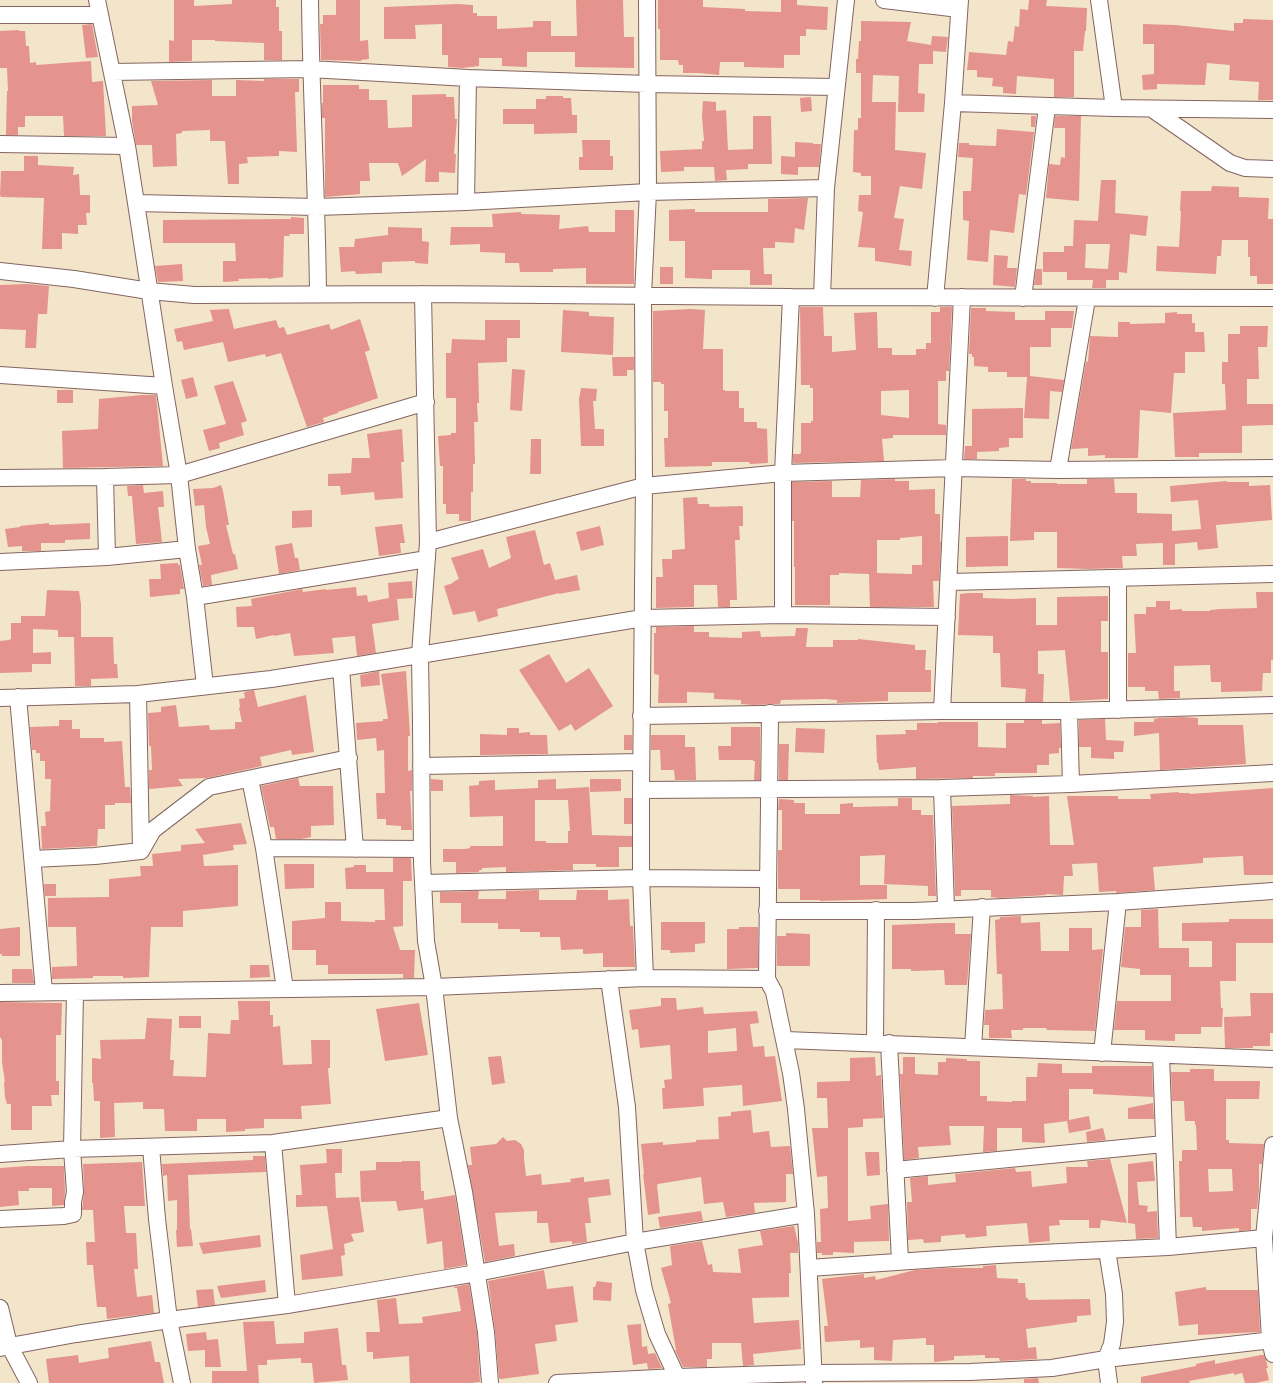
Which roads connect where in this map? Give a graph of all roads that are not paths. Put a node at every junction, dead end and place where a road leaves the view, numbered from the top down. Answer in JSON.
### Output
{"nodes":[{"id":1,"x":310,"y":0,"type":"edge"},
{"id":2,"x":647,"y":0,"type":"edge"},
{"id":3,"x":846,"y":0,"type":"edge"},
{"id":4,"x":884,"y":0,"type":"edge"},
{"id":5,"x":1099,"y":0,"type":"edge"},
{"id":6,"x":960,"y":4,"type":"edge"},
{"id":7,"x":99,"y":7,"type":"edge"},
{"id":8,"x":0,"y":15,"type":"edge"},
{"id":9,"x":310,"y":69,"type":"junction"},
{"id":10,"x":112,"y":72,"type":"junction"},
{"id":11,"x":468,"y":78,"type":"junction"},
{"id":12,"x":647,"y":84,"type":"junction"},
{"id":13,"x":836,"y":87,"type":"junction"},
{"id":14,"x":953,"y":103,"type":"junction"},
{"id":15,"x":1047,"y":107,"type":"junction"},
{"id":16,"x":1114,"y":108,"type":"junction"},
{"id":17,"x":1152,"y":109,"type":"junction"},
{"id":18,"x":1273,"y":110,"type":"edge"},
{"id":19,"x":0,"y":144,"type":"edge"},
{"id":20,"x":127,"y":146,"type":"junction"},
{"id":21,"x":1273,"y":169,"type":"edge"},
{"id":22,"x":826,"y":188,"type":"junction"},
{"id":23,"x":648,"y":192,"type":"junction"},
{"id":24,"x":466,"y":202,"type":"junction"},
{"id":25,"x":136,"y":203,"type":"junction"},
{"id":26,"x":317,"y":207,"type":"junction"},
{"id":27,"x":0,"y":271,"type":"edge"},
{"id":28,"x":149,"y":291,"type":"junction"},
{"id":29,"x":318,"y":294,"type":"junction"},
{"id":30,"x":423,"y":294,"type":"junction"},
{"id":31,"x":642,"y":296,"type":"junction"},
{"id":32,"x":791,"y":297,"type":"junction"},
{"id":33,"x":822,"y":297,"type":"junction"},
{"id":34,"x":962,"y":297,"type":"junction"},
{"id":35,"x":935,"y":298,"type":"junction"},
{"id":36,"x":1023,"y":298,"type":"junction"},
{"id":37,"x":1273,"y":298,"type":"edge"},
{"id":38,"x":1087,"y":299,"type":"junction"},
{"id":39,"x":0,"y":375,"type":"edge"},
{"id":40,"x":164,"y":386,"type":"junction"},
{"id":41,"x":426,"y":402,"type":"junction"},
{"id":42,"x":954,"y":468,"type":"junction"},
{"id":43,"x":1273,"y":468,"type":"edge"},
{"id":44,"x":1058,"y":470,"type":"junction"},
{"id":45,"x":783,"y":473,"type":"junction"},
{"id":46,"x":179,"y":475,"type":"junction"},
{"id":47,"x":105,"y":477,"type":"junction"},
{"id":48,"x":0,"y":478,"type":"edge"},
{"id":49,"x":644,"y":486,"type":"junction"},
{"id":50,"x":428,"y":542,"type":"junction"},
{"id":51,"x":187,"y":549,"type":"junction"},
{"id":52,"x":107,"y":557,"type":"junction"},
{"id":53,"x":427,"y":559,"type":"junction"},
{"id":54,"x":0,"y":562,"type":"edge"},
{"id":55,"x":1273,"y":574,"type":"edge"},
{"id":56,"x":1118,"y":578,"type":"junction"},
{"id":57,"x":950,"y":582,"type":"junction"},
{"id":58,"x":195,"y":597,"type":"junction"},
{"id":59,"x":783,"y":615,"type":"junction"},
{"id":60,"x":947,"y":617,"type":"junction"},
{"id":61,"x":642,"y":618,"type":"junction"},
{"id":62,"x":420,"y":655,"type":"junction"},
{"id":63,"x":341,"y":668,"type":"junction"},
{"id":64,"x":205,"y":686,"type":"junction"},
{"id":65,"x":138,"y":694,"type":"junction"},
{"id":66,"x":0,"y":698,"type":"edge"},
{"id":67,"x":18,"y":698,"type":"junction"},
{"id":68,"x":1273,"y":705,"type":"edge"},
{"id":69,"x":1069,"y":710,"type":"junction"},
{"id":70,"x":1118,"y":710,"type":"junction"},
{"id":71,"x":942,"y":711,"type":"junction"},
{"id":72,"x":770,"y":713,"type":"junction"},
{"id":73,"x":641,"y":716,"type":"junction"},
{"id":74,"x":349,"y":758,"type":"junction"},
{"id":75,"x":641,"y":762,"type":"junction"},
{"id":76,"x":421,"y":766,"type":"junction"},
{"id":77,"x":1273,"y":773,"type":"edge"},
{"id":78,"x":250,"y":779,"type":"junction"},
{"id":79,"x":1071,"y":784,"type":"junction"},
{"id":80,"x":942,"y":788,"type":"junction"},
{"id":81,"x":769,"y":789,"type":"junction"},
{"id":82,"x":641,"y":790,"type":"junction"},
{"id":83,"x":264,"y":848,"type":"junction"},
{"id":84,"x":354,"y":849,"type":"junction"},
{"id":85,"x":422,"y":849,"type":"junction"},
{"id":86,"x":141,"y":851,"type":"junction"},
{"id":87,"x":33,"y":859,"type":"junction"},
{"id":88,"x":641,"y":878,"type":"junction"},
{"id":89,"x":767,"y":879,"type":"junction"},
{"id":90,"x":423,"y":883,"type":"junction"},
{"id":91,"x":1273,"y":891,"type":"edge"},
{"id":92,"x":1118,"y":902,"type":"junction"},
{"id":93,"x":982,"y":907,"type":"junction"},
{"id":94,"x":946,"y":909,"type":"junction"},
{"id":95,"x":876,"y":910,"type":"junction"},
{"id":96,"x":767,"y":911,"type":"junction"},
{"id":97,"x":645,"y":978,"type":"junction"},
{"id":98,"x":609,"y":979,"type":"junction"},
{"id":99,"x":767,"y":979,"type":"junction"},
{"id":100,"x":434,"y":987,"type":"junction"},
{"id":101,"x":286,"y":989,"type":"junction"},
{"id":102,"x":44,"y":992,"type":"junction"},
{"id":103,"x":75,"y":992,"type":"junction"},
{"id":104,"x":0,"y":993,"type":"edge"},
{"id":105,"x":785,"y":1040,"type":"junction"},
{"id":106,"x":882,"y":1043,"type":"junction"},
{"id":107,"x":973,"y":1047,"type":"junction"},
{"id":108,"x":1102,"y":1053,"type":"junction"},
{"id":109,"x":1161,"y":1056,"type":"junction"},
{"id":110,"x":1273,"y":1059,"type":"edge"},
{"id":111,"x":449,"y":1118,"type":"junction"},
{"id":112,"x":273,"y":1144,"type":"junction"},
{"id":113,"x":1164,"y":1144,"type":"junction"},
{"id":114,"x":1273,"y":1144,"type":"edge"},
{"id":115,"x":151,"y":1147,"type":"junction"},
{"id":116,"x":0,"y":1149,"type":"edge"},
{"id":117,"x":72,"y":1149,"type":"junction"},
{"id":118,"x":895,"y":1170,"type":"junction"},
{"id":119,"x":806,"y":1214,"type":"junction"},
{"id":120,"x":0,"y":1219,"type":"edge"},
{"id":121,"x":1269,"y":1220,"type":"edge"},
{"id":122,"x":1264,"y":1238,"type":"junction"},
{"id":123,"x":635,"y":1242,"type":"junction"},
{"id":124,"x":1168,"y":1247,"type":"junction"},
{"id":125,"x":1107,"y":1250,"type":"junction"},
{"id":126,"x":900,"y":1261,"type":"junction"},
{"id":127,"x":809,"y":1268,"type":"junction"},
{"id":128,"x":476,"y":1273,"type":"junction"},
{"id":129,"x":287,"y":1305,"type":"junction"},
{"id":130,"x":0,"y":1308,"type":"edge"},
{"id":131,"x":170,"y":1320,"type":"junction"},
{"id":132,"x":1272,"y":1344,"type":"edge"},
{"id":133,"x":5,"y":1347,"type":"edge"},
{"id":134,"x":1106,"y":1359,"type":"junction"},
{"id":135,"x":814,"y":1378,"type":"edge"},
{"id":136,"x":896,"y":1378,"type":"edge"},
{"id":137,"x":677,"y":1380,"type":"edge"},
{"id":138,"x":29,"y":1383,"type":"edge"},
{"id":139,"x":182,"y":1383,"type":"edge"},
{"id":140,"x":490,"y":1383,"type":"edge"},
{"id":141,"x":557,"y":1383,"type":"edge"},
{"id":142,"x":1109,"y":1383,"type":"edge"}],
"edges":[{"from":1,"to":9,"type":"street"},
{"from":2,"to":12,"type":"street"},
{"from":3,"to":13,"type":"street"},
{"from":4,"to":6,"type":"street"},
{"from":5,"to":16,"type":"street"},
{"from":6,"to":14,"type":"street"},
{"from":7,"to":8,"type":"street"},
{"from":7,"to":10,"type":"street"},
{"from":9,"to":10,"type":"street"},
{"from":9,"to":11,"type":"street"},
{"from":9,"to":26,"type":"street"},
{"from":10,"to":20,"type":"street"},
{"from":11,"to":12,"type":"street"},
{"from":11,"to":24,"type":"street"},
{"from":12,"to":13,"type":"street"},
{"from":12,"to":23,"type":"street"},
{"from":13,"to":22,"type":"street"},
{"from":14,"to":15,"type":"street"},
{"from":14,"to":35,"type":"street"},
{"from":15,"to":16,"type":"street"},
{"from":15,"to":36,"type":"street"},
{"from":16,"to":17,"type":"street"},
{"from":17,"to":18,"type":"street"},
{"from":17,"to":21,"type":"street"},
{"from":19,"to":20,"type":"street"},
{"from":20,"to":25,"type":"street"},
{"from":22,"to":23,"type":"street"},
{"from":22,"to":33,"type":"street"},
{"from":23,"to":24,"type":"street"},
{"from":23,"to":31,"type":"street"},
{"from":24,"to":26,"type":"street"},
{"from":25,"to":26,"type":"street"},
{"from":25,"to":28,"type":"street"},
{"from":26,"to":29,"type":"street"},
{"from":27,"to":28,"type":"street"},
{"from":28,"to":29,"type":"street"},
{"from":28,"to":40,"type":"street"},
{"from":29,"to":30,"type":"street"},
{"from":30,"to":31,"type":"street"},
{"from":30,"to":41,"type":"street"},
{"from":31,"to":32,"type":"street"},
{"from":31,"to":49,"type":"street"},
{"from":32,"to":33,"type":"street"},
{"from":32,"to":45,"type":"street"},
{"from":33,"to":35,"type":"street"},
{"from":34,"to":35,"type":"street"},
{"from":34,"to":36,"type":"street"},
{"from":34,"to":42,"type":"street"},
{"from":36,"to":38,"type":"street"},
{"from":37,"to":38,"type":"street"},
{"from":38,"to":44,"type":"street"},
{"from":39,"to":40,"type":"street"},
{"from":40,"to":46,"type":"street"},
{"from":41,"to":46,"type":"street"},
{"from":41,"to":50,"type":"street"},
{"from":42,"to":44,"type":"street"},
{"from":42,"to":45,"type":"street"},
{"from":42,"to":57,"type":"street"},
{"from":43,"to":44,"type":"street"},
{"from":45,"to":49,"type":"street"},
{"from":45,"to":59,"type":"street"},
{"from":46,"to":47,"type":"street"},
{"from":46,"to":51,"type":"street"},
{"from":47,"to":48,"type":"street"},
{"from":47,"to":52,"type":"street"},
{"from":49,"to":50,"type":"street"},
{"from":49,"to":61,"type":"street"},
{"from":50,"to":53,"type":"street"},
{"from":51,"to":52,"type":"street"},
{"from":51,"to":58,"type":"street"},
{"from":52,"to":54,"type":"street"},
{"from":53,"to":58,"type":"street"},
{"from":53,"to":62,"type":"street"},
{"from":55,"to":56,"type":"street"},
{"from":56,"to":57,"type":"street"},
{"from":56,"to":70,"type":"street"},
{"from":57,"to":60,"type":"street"},
{"from":58,"to":64,"type":"street"},
{"from":59,"to":60,"type":"street"},
{"from":59,"to":61,"type":"street"},
{"from":60,"to":71,"type":"street"},
{"from":61,"to":62,"type":"street"},
{"from":61,"to":73,"type":"street"},
{"from":62,"to":63,"type":"street"},
{"from":62,"to":76,"type":"street"},
{"from":63,"to":64,"type":"street"},
{"from":63,"to":74,"type":"street"},
{"from":64,"to":65,"type":"street"},
{"from":65,"to":67,"type":"street"},
{"from":65,"to":86,"type":"street"},
{"from":66,"to":67,"type":"street"},
{"from":67,"to":87,"type":"street"},
{"from":68,"to":70,"type":"street"},
{"from":69,"to":70,"type":"street"},
{"from":69,"to":71,"type":"street"},
{"from":69,"to":79,"type":"street"},
{"from":71,"to":72,"type":"street"},
{"from":72,"to":73,"type":"street"},
{"from":72,"to":81,"type":"street"},
{"from":73,"to":75,"type":"street"},
{"from":74,"to":78,"type":"street"},
{"from":74,"to":84,"type":"street"},
{"from":75,"to":76,"type":"street"},
{"from":75,"to":82,"type":"street"},
{"from":76,"to":85,"type":"street"},
{"from":77,"to":79,"type":"street"},
{"from":78,"to":83,"type":"street"},
{"from":78,"to":86,"type":"street"},
{"from":79,"to":80,"type":"street"},
{"from":80,"to":81,"type":"street"},
{"from":80,"to":94,"type":"street"},
{"from":81,"to":82,"type":"street"},
{"from":81,"to":89,"type":"street"},
{"from":82,"to":88,"type":"street"},
{"from":83,"to":84,"type":"street"},
{"from":83,"to":101,"type":"street"},
{"from":84,"to":85,"type":"street"},
{"from":85,"to":90,"type":"street"},
{"from":86,"to":87,"type":"street"},
{"from":87,"to":102,"type":"street"},
{"from":88,"to":89,"type":"street"},
{"from":88,"to":90,"type":"street"},
{"from":88,"to":97,"type":"street"},
{"from":89,"to":96,"type":"street"},
{"from":90,"to":100,"type":"street"},
{"from":91,"to":92,"type":"street"},
{"from":92,"to":93,"type":"street"},
{"from":92,"to":108,"type":"street"},
{"from":93,"to":94,"type":"street"},
{"from":93,"to":107,"type":"street"},
{"from":94,"to":95,"type":"street"},
{"from":95,"to":96,"type":"street"},
{"from":95,"to":106,"type":"street"},
{"from":96,"to":99,"type":"street"},
{"from":97,"to":98,"type":"street"},
{"from":97,"to":99,"type":"street"},
{"from":98,"to":100,"type":"street"},
{"from":98,"to":123,"type":"street"},
{"from":99,"to":105,"type":"street"},
{"from":100,"to":101,"type":"street"},
{"from":100,"to":111,"type":"street"},
{"from":101,"to":103,"type":"street"},
{"from":102,"to":103,"type":"street"},
{"from":102,"to":104,"type":"street"},
{"from":103,"to":117,"type":"street"},
{"from":105,"to":106,"type":"street"},
{"from":105,"to":119,"type":"street"},
{"from":106,"to":107,"type":"street"},
{"from":106,"to":118,"type":"street"},
{"from":107,"to":108,"type":"street"},
{"from":108,"to":109,"type":"street"},
{"from":109,"to":110,"type":"street"},
{"from":109,"to":113,"type":"street"},
{"from":111,"to":112,"type":"street"},
{"from":111,"to":128,"type":"street"},
{"from":112,"to":115,"type":"street"},
{"from":112,"to":129,"type":"street"},
{"from":113,"to":118,"type":"street"},
{"from":113,"to":124,"type":"street"},
{"from":114,"to":121,"type":"street"},
{"from":115,"to":117,"type":"street"},
{"from":115,"to":131,"type":"street"},
{"from":116,"to":117,"type":"street"},
{"from":117,"to":120,"type":"street"},
{"from":118,"to":126,"type":"street"},
{"from":119,"to":123,"type":"street"},
{"from":119,"to":127,"type":"street"},
{"from":121,"to":122,"type":"street"},
{"from":122,"to":124,"type":"street"},
{"from":122,"to":132,"type":"street"},
{"from":123,"to":128,"type":"street"},
{"from":123,"to":137,"type":"street"},
{"from":124,"to":125,"type":"street"},
{"from":125,"to":126,"type":"street"},
{"from":125,"to":134,"type":"street"},
{"from":126,"to":127,"type":"street"},
{"from":127,"to":135,"type":"street"},
{"from":128,"to":129,"type":"street"},
{"from":128,"to":140,"type":"street"},
{"from":129,"to":131,"type":"street"},
{"from":130,"to":133,"type":"street"},
{"from":131,"to":133,"type":"street"},
{"from":131,"to":139,"type":"street"},
{"from":132,"to":134,"type":"street"},
{"from":133,"to":138,"type":"street"},
{"from":134,"to":136,"type":"street"},
{"from":134,"to":142,"type":"street"},
{"from":135,"to":136,"type":"street"},
{"from":135,"to":137,"type":"street"},
{"from":137,"to":141,"type":"street"}]}
